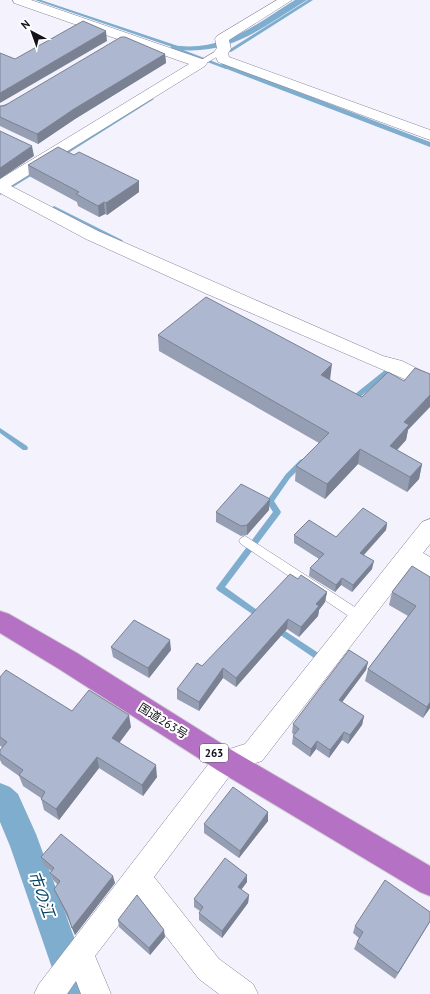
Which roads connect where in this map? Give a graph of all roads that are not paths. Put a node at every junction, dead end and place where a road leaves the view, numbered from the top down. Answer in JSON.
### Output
{"nodes":[{"id":1,"x":20,"y":0,"type":"edge"},
{"id":2,"x":286,"y":0,"type":"edge"},
{"id":3,"x":124,"y":38,"type":"junction"},
{"id":4,"x":111,"y":45,"type":"edge"},
{"id":5,"x":214,"y":54,"type":"junction"},
{"id":6,"x":430,"y":135,"type":"edge"},
{"id":7,"x":35,"y":149,"type":"dead end"},
{"id":8,"x":49,"y":156,"type":"junction"},
{"id":9,"x":3,"y":188,"type":"edge"},
{"id":10,"x":430,"y":383,"type":"edge"},
{"id":11,"x":430,"y":528,"type":"edge"},
{"id":12,"x":245,"y":541,"type":"dead end"},
{"id":13,"x":420,"y":563,"type":"edge"},
{"id":14,"x":360,"y":617,"type":"junction"},
{"id":15,"x":0,"y":621,"type":"edge"},
{"id":16,"x":226,"y":761,"type":"junction"},
{"id":17,"x":138,"y":878,"type":"junction"},
{"id":18,"x":430,"y":882,"type":"edge"},
{"id":19,"x":80,"y":954,"type":"junction"},
{"id":20,"x":51,"y":991,"type":"edge"},
{"id":21,"x":96,"y":994,"type":"edge"},
{"id":22,"x":243,"y":994,"type":"edge"}],
"edges":[{"from":1,"to":3,"type":"street"},
{"from":2,"to":5,"type":"street"},
{"from":3,"to":4,"type":"street"},
{"from":3,"to":5,"type":"street"},
{"from":5,"to":6,"type":"street"},
{"from":5,"to":8,"type":"street"},
{"from":7,"to":8,"type":"street"},
{"from":8,"to":9,"type":"street"},
{"from":9,"to":10,"type":"street"},
{"from":11,"to":13,"type":"street"},
{"from":12,"to":14,"type":"lane"},
{"from":13,"to":14,"type":"street"},
{"from":14,"to":16,"type":"street"},
{"from":15,"to":16,"type":"highway","name":"国道263号","number":"263"},
{"from":16,"to":17,"type":"street"},
{"from":16,"to":18,"type":"highway","name":"国道263号","number":"263"},
{"from":17,"to":19,"type":"street"},
{"from":17,"to":22,"type":"street"},
{"from":19,"to":20,"type":"street"},
{"from":19,"to":21,"type":"street"}]}
